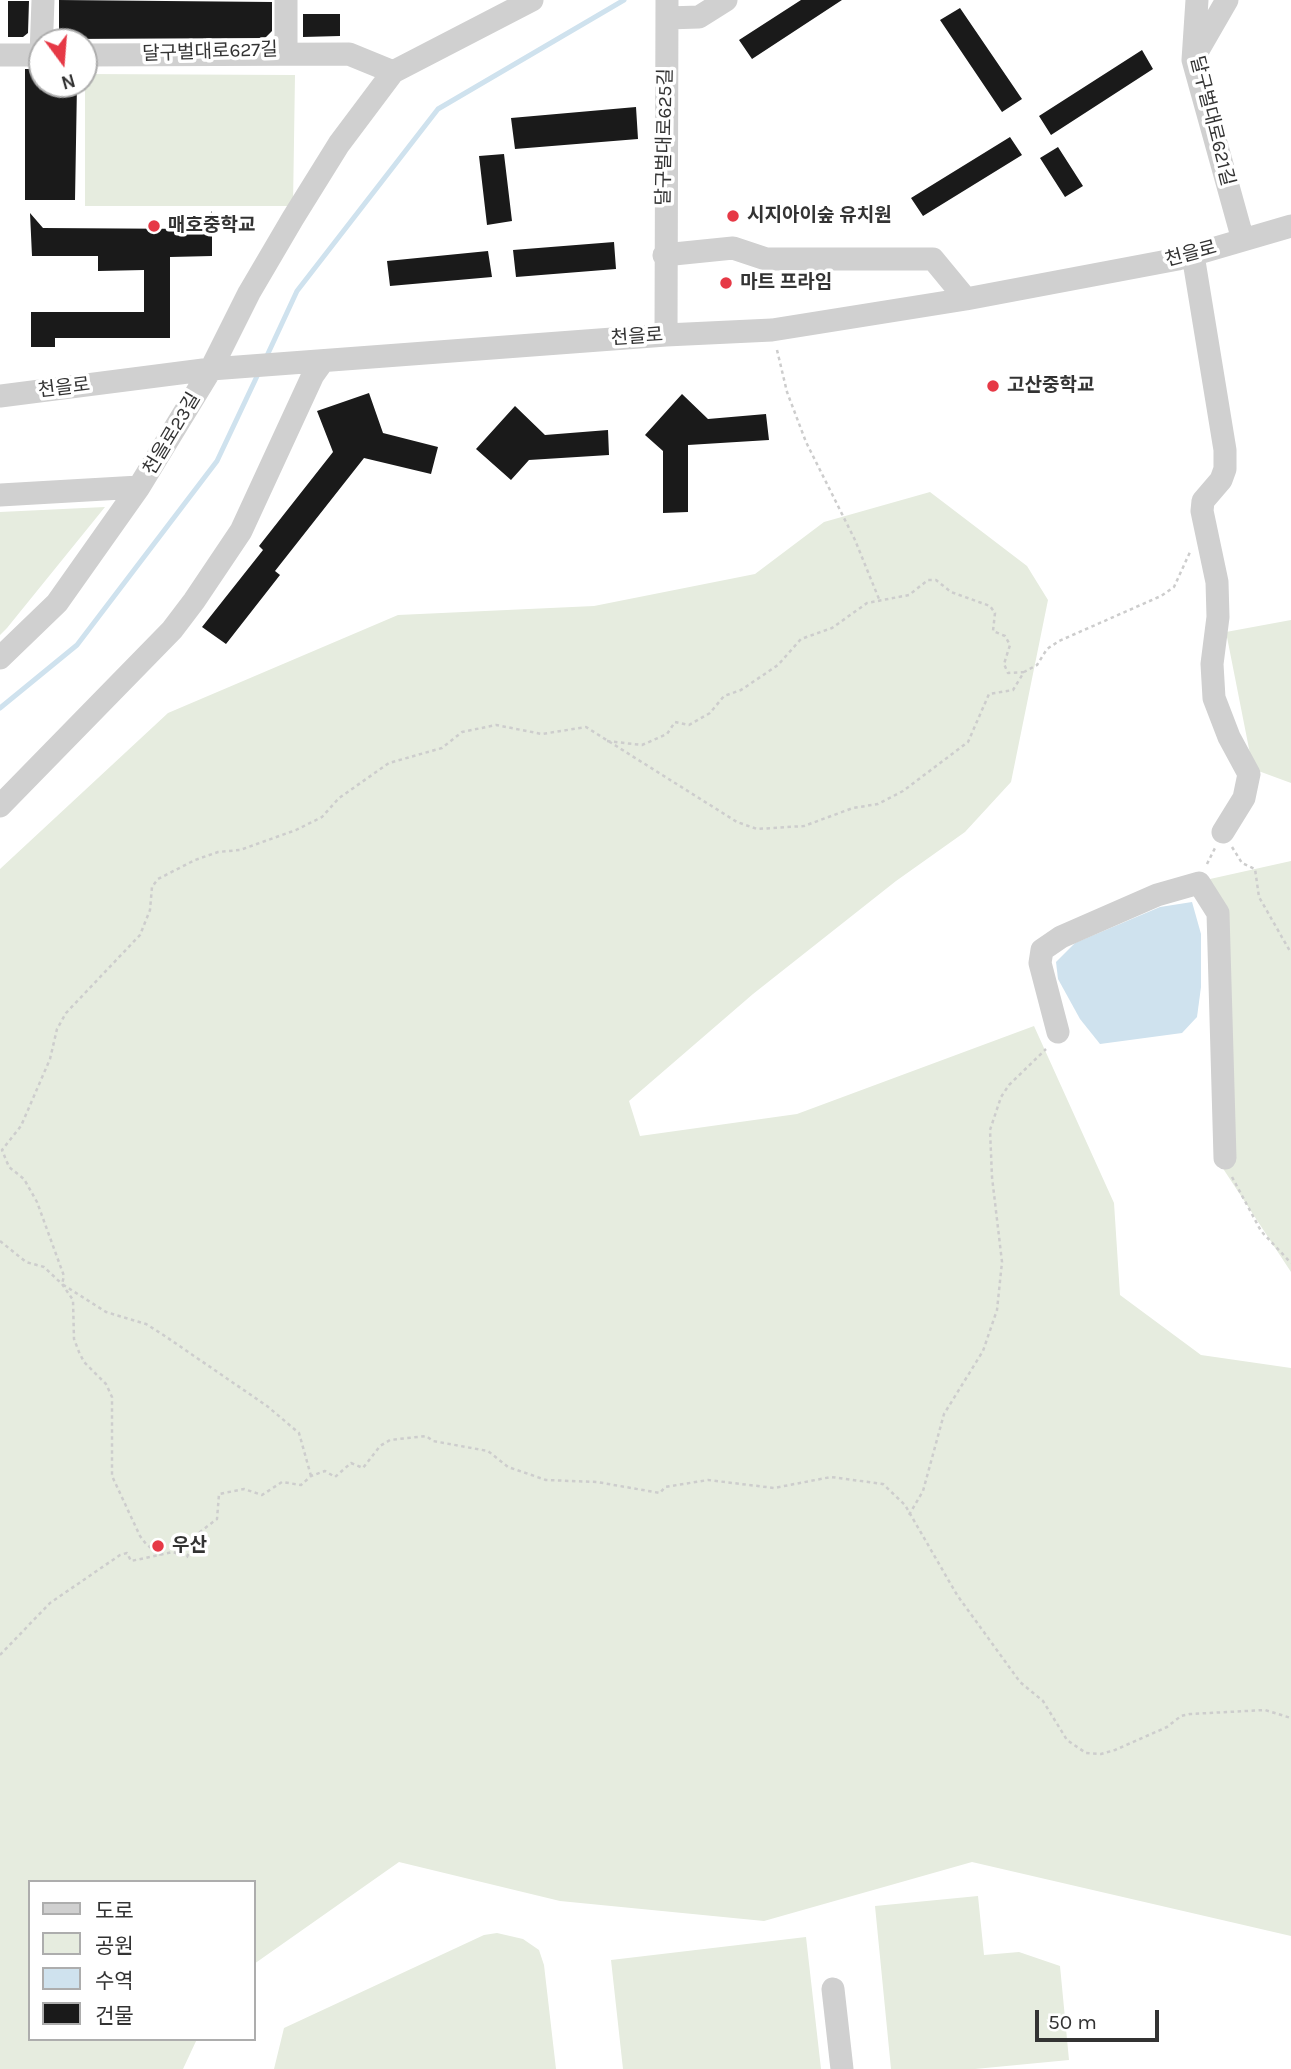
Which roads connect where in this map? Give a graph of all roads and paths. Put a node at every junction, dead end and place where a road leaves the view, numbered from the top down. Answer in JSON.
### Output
{"nodes":[{"id":1,"x":43,"y":0,"type":"edge"},
{"id":2,"x":286,"y":0,"type":"edge"},
{"id":3,"x":532,"y":0,"type":"edge"},
{"id":4,"x":726,"y":0,"type":"edge"},
{"id":5,"x":1197,"y":0,"type":"edge"},
{"id":6,"x":1227,"y":0,"type":"edge"},
{"id":7,"x":667,"y":9,"type":"edge"},
{"id":8,"x":42,"y":28,"type":"edge"},
{"id":9,"x":286,"y":53,"type":"junction"},
{"id":10,"x":0,"y":55,"type":"edge"},
{"id":11,"x":28,"y":55,"type":"edge"},
{"id":12,"x":98,"y":55,"type":"edge"},
{"id":13,"x":1193,"y":60,"type":"junction"},
{"id":14,"x":393,"y":72,"type":"junction"},
{"id":15,"x":1291,"y":226,"type":"edge"},
{"id":16,"x":1243,"y":240,"type":"junction"},
{"id":17,"x":664,"y":255,"type":"junction"},
{"id":18,"x":1193,"y":255,"type":"junction"},
{"id":19,"x":967,"y":299,"type":"junction"},
{"id":20,"x":772,"y":330,"type":"junction"},
{"id":21,"x":666,"y":335,"type":"junction"},
{"id":22,"x":315,"y":361,"type":"junction"},
{"id":23,"x":211,"y":369,"type":"junction"},
{"id":24,"x":0,"y":396,"type":"edge"},
{"id":25,"x":139,"y":487,"type":"junction"},
{"id":26,"x":0,"y":495,"type":"edge"},
{"id":27,"x":1192,"y":545,"type":"dead end"},
{"id":28,"x":878,"y":599,"type":"junction"},
{"id":29,"x":0,"y":658,"type":"edge"},
{"id":30,"x":1024,"y":672,"type":"junction"},
{"id":31,"x":603,"y":740,"type":"junction"},
{"id":32,"x":0,"y":806,"type":"edge"},
{"id":33,"x":1223,"y":832,"type":"junction"},
{"id":34,"x":1199,"y":883,"type":"junction"},
{"id":35,"x":1291,"y":953,"type":"edge"},
{"id":36,"x":1058,"y":1032,"type":"joint"},
{"id":37,"x":1225,"y":1158,"type":"joint"},
{"id":38,"x":0,"y":1241,"type":"edge"},
{"id":39,"x":1291,"y":1263,"type":"edge"},
{"id":40,"x":62,"y":1284,"type":"junction"},
{"id":41,"x":311,"y":1476,"type":"junction"},
{"id":42,"x":909,"y":1516,"type":"junction"},
{"id":43,"x":160,"y":1555,"type":"junction"},
{"id":44,"x":0,"y":1655,"type":"edge"},
{"id":45,"x":1291,"y":1718,"type":"edge"},
{"id":46,"x":833,"y":1989,"type":"dead end"},
{"id":47,"x":842,"y":2069,"type":"edge"}],
"edges":[{"from":1,"to":8,"type":"street"},
{"from":2,"to":9,"type":"street","name":"달구벌대로627길"},
{"from":3,"to":14,"type":"street"},
{"from":4,"to":7,"type":"street"},
{"from":5,"to":13,"type":"street","name":"달구벌대로621길"},
{"from":6,"to":13,"type":"street"},
{"from":7,"to":17,"type":"street","name":"달구벌대로625길"},
{"from":9,"to":12,"type":"street","name":"달구벌대로627길"},
{"from":9,"to":14,"type":"street"},
{"from":10,"to":11,"type":"street"},
{"from":13,"to":16,"type":"street","name":"달구벌대로621길"},
{"from":14,"to":23,"type":"street","name":"천을로23길"},
{"from":15,"to":16,"type":"street","name":"천을로"},
{"from":16,"to":18,"type":"street","name":"천을로"},
{"from":17,"to":19,"type":"street"},
{"from":17,"to":21,"type":"street","name":"달구벌대로625길"},
{"from":18,"to":19,"type":"street","name":"천을로"},
{"from":18,"to":33,"type":"street"},
{"from":19,"to":20,"type":"street","name":"천을로"},
{"from":20,"to":21,"type":"street","name":"천을로"},
{"from":20,"to":28,"type":"path"},
{"from":21,"to":22,"type":"street","name":"천을로"},
{"from":22,"to":23,"type":"street","name":"천을로"},
{"from":22,"to":32,"type":"street"},
{"from":23,"to":24,"type":"street","name":"천을로"},
{"from":23,"to":25,"type":"street","name":"천을로23길"},
{"from":25,"to":26,"type":"street","name":"천을로23길"},
{"from":25,"to":29,"type":"street"},
{"from":27,"to":30,"type":"path"},
{"from":28,"to":30,"type":"path"},
{"from":28,"to":31,"type":"path"},
{"from":30,"to":31,"type":"path"},
{"from":31,"to":40,"type":"path"},
{"from":33,"to":34,"type":"path"},
{"from":33,"to":35,"type":"path"},
{"from":34,"to":36,"type":"street"},
{"from":34,"to":37,"type":"street"},
{"from":36,"to":42,"type":"path"},
{"from":37,"to":39,"type":"path"},
{"from":38,"to":40,"type":"path"},
{"from":40,"to":41,"type":"path"},
{"from":40,"to":43,"type":"path"},
{"from":41,"to":42,"type":"path"},
{"from":41,"to":43,"type":"path"},
{"from":42,"to":45,"type":"path"},
{"from":43,"to":44,"type":"path"},
{"from":46,"to":47,"type":"street"}]}
